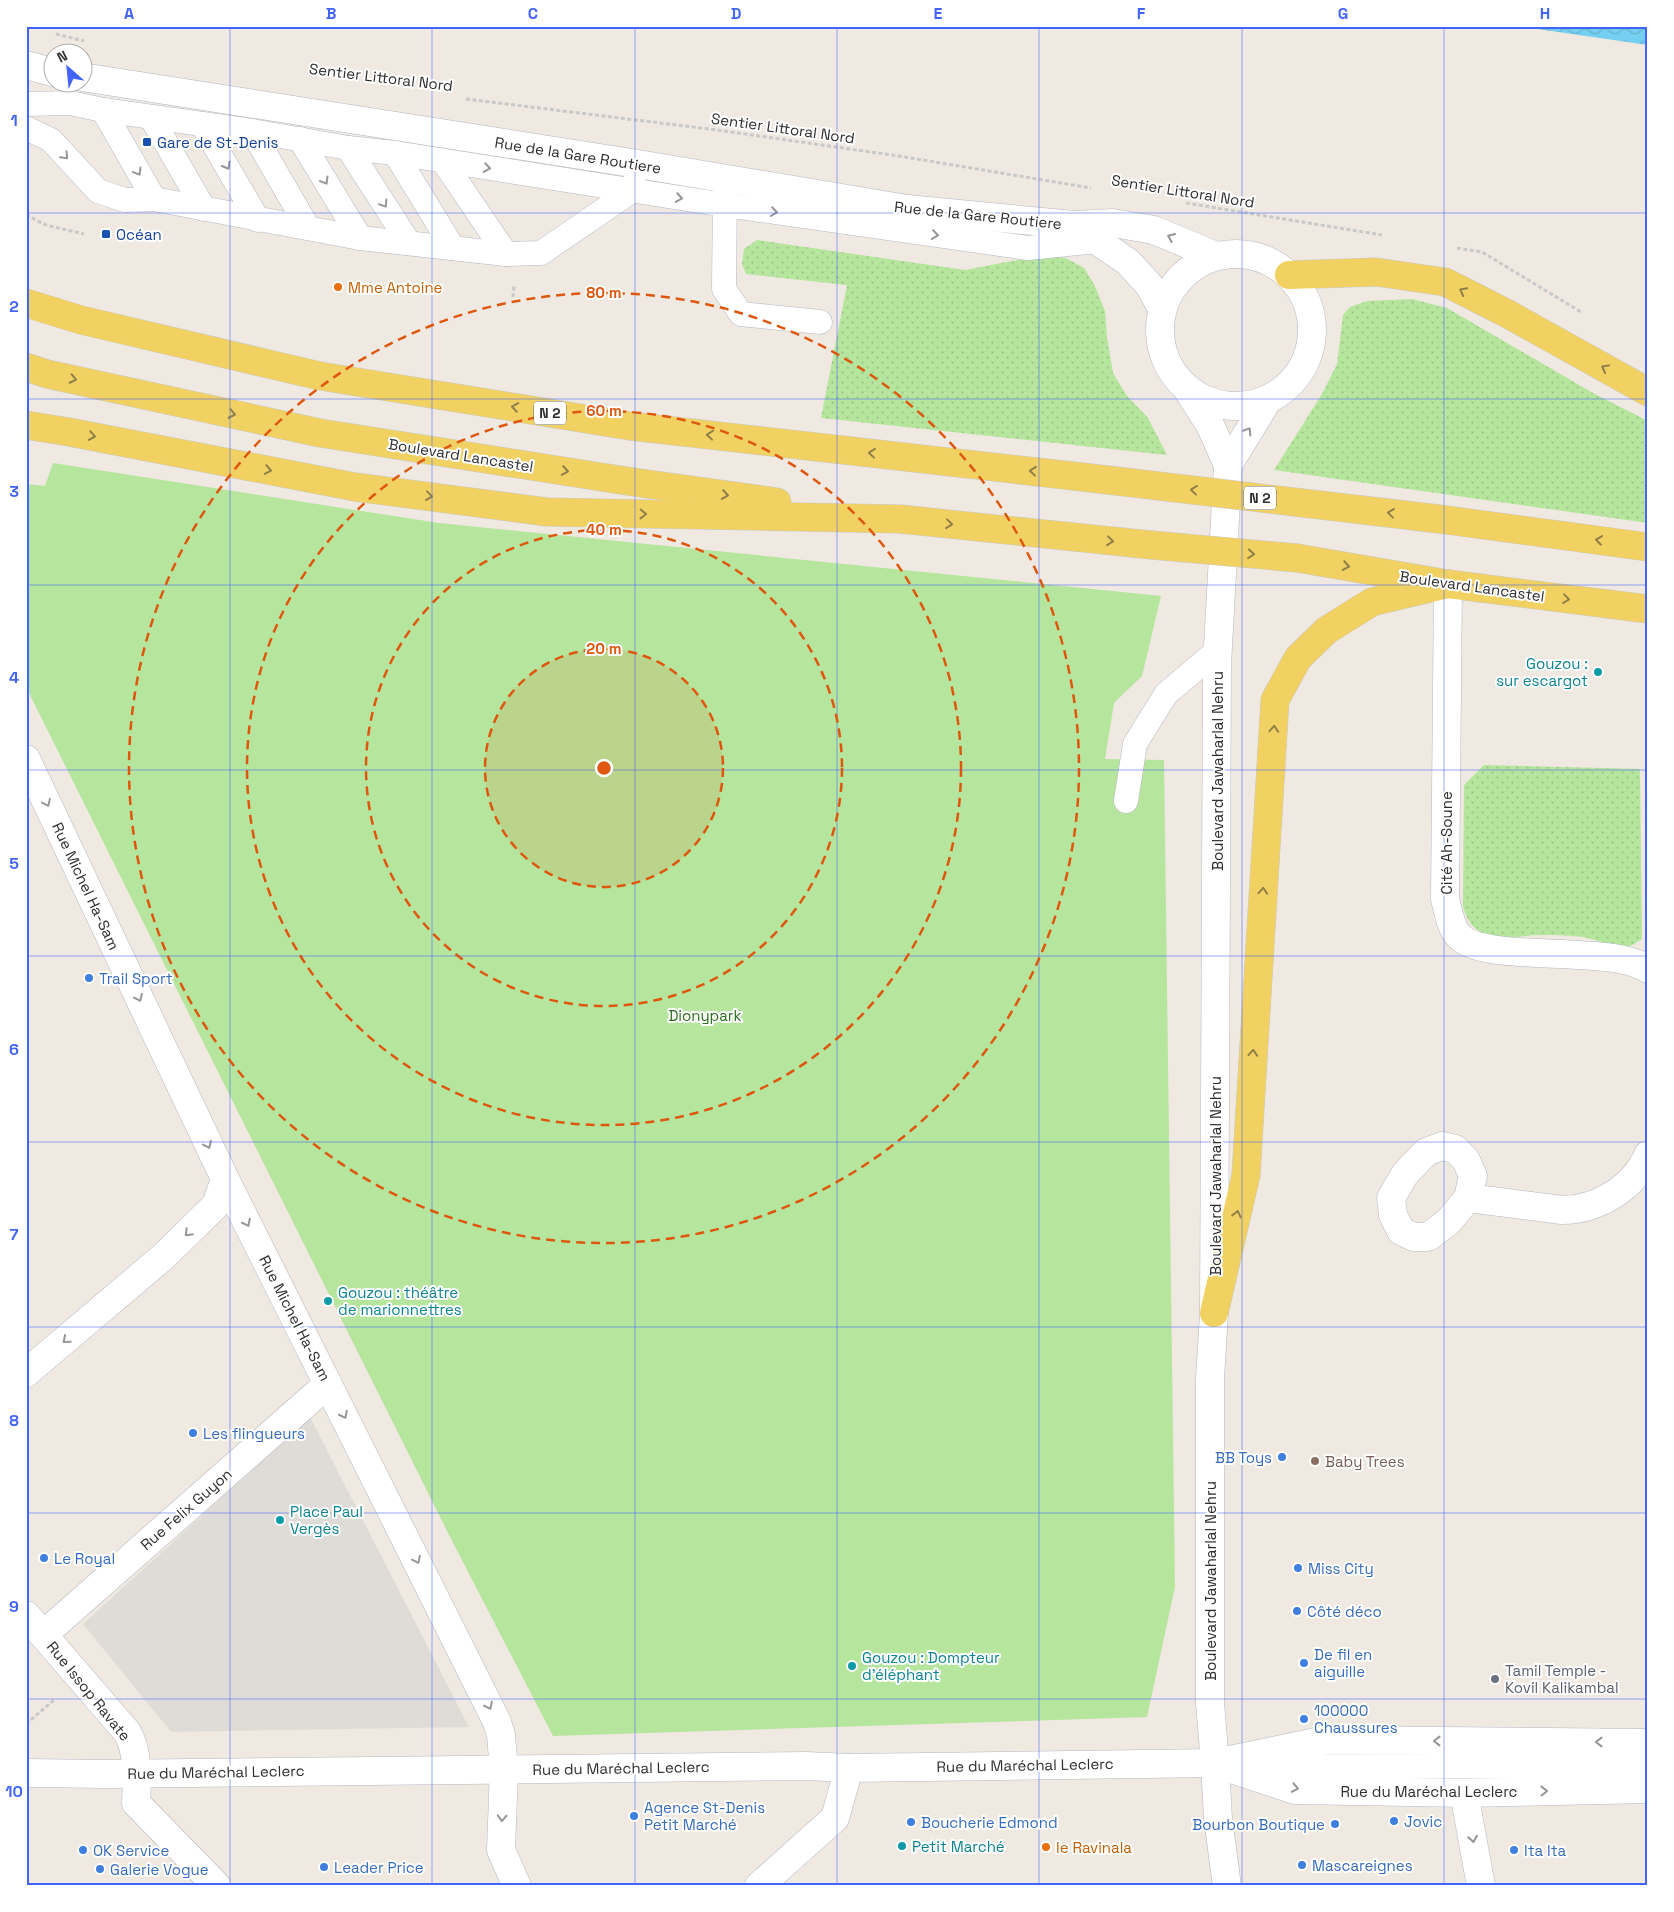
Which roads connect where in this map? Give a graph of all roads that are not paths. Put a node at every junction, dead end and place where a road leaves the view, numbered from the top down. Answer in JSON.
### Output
{"nodes":[{"id":1,"x":92,"y":79,"type":"edge"},
{"id":2,"x":26,"y":104,"type":"edge"},
{"id":3,"x":103,"y":110,"type":"junction"},
{"id":4,"x":151,"y":117,"type":"junction"},
{"id":5,"x":202,"y":124,"type":"junction"},
{"id":6,"x":26,"y":128,"type":"edge"},
{"id":7,"x":252,"y":130,"type":"junction"},
{"id":8,"x":300,"y":139,"type":"junction"},
{"id":9,"x":348,"y":148,"type":"junction"},
{"id":10,"x":395,"y":153,"type":"junction"},
{"id":11,"x":443,"y":162,"type":"junction"},
{"id":12,"x":638,"y":164,"type":"junction"},
{"id":13,"x":632,"y":190,"type":"junction"},
{"id":14,"x":725,"y":192,"type":"junction"},
{"id":15,"x":154,"y":199,"type":"junction"},
{"id":16,"x":204,"y":209,"type":"junction"},
{"id":17,"x":258,"y":220,"type":"junction"},
{"id":18,"x":1074,"y":225,"type":"junction"},
{"id":19,"x":307,"y":226,"type":"junction"},
{"id":20,"x":360,"y":238,"type":"junction"},
{"id":21,"x":1098,"y":241,"type":"junction"},
{"id":22,"x":409,"y":243,"type":"junction"},
{"id":23,"x":453,"y":248,"type":"junction"},
{"id":24,"x":506,"y":254,"type":"junction"},
{"id":25,"x":1216,"y":256,"type":"junction"},
{"id":26,"x":1289,"y":275,"type":"junction"},
{"id":27,"x":26,"y":304,"type":"edge"},
{"id":28,"x":1162,"y":308,"type":"junction"},
{"id":29,"x":820,"y":322,"type":"dead end"},
{"id":30,"x":26,"y":367,"type":"edge"},
{"id":31,"x":1187,"y":389,"type":"junction"},
{"id":32,"x":1648,"y":392,"type":"edge"},
{"id":33,"x":1269,"y":398,"type":"junction"},
{"id":34,"x":26,"y":425,"type":"edge"},
{"id":35,"x":1228,"y":465,"type":"junction"},
{"id":36,"x":900,"y":519,"type":"junction"},
{"id":37,"x":1648,"y":547,"type":"edge"},
{"id":38,"x":1448,"y":584,"type":"junction"},
{"id":39,"x":1648,"y":609,"type":"edge"},
{"id":40,"x":1218,"y":650,"type":"junction"},
{"id":41,"x":26,"y":759,"type":"edge"},
{"id":42,"x":1126,"y":801,"type":"dead end"},
{"id":43,"x":1648,"y":969,"type":"edge"},
{"id":44,"x":1648,"y":1155,"type":"edge"},
{"id":45,"x":225,"y":1180,"type":"junction"},
{"id":46,"x":1468,"y":1198,"type":"dead end"},
{"id":47,"x":1214,"y":1313,"type":"junction"},
{"id":48,"x":26,"y":1373,"type":"edge"},
{"id":49,"x":328,"y":1384,"type":"junction"},
{"id":50,"x":35,"y":1625,"type":"edge"},
{"id":51,"x":1648,"y":1743,"type":"edge"},
{"id":52,"x":1215,"y":1763,"type":"junction"},
{"id":53,"x":1648,"y":1767,"type":"edge"},
{"id":54,"x":849,"y":1768,"type":"junction"},
{"id":55,"x":504,"y":1770,"type":"junction"},
{"id":56,"x":26,"y":1773,"type":"edge"},
{"id":57,"x":137,"y":1773,"type":"junction"},
{"id":58,"x":1648,"y":1789,"type":"edge"},
{"id":59,"x":1464,"y":1793,"type":"junction"},
{"id":60,"x":217,"y":1886,"type":"edge"},
{"id":61,"x":517,"y":1886,"type":"edge"},
{"id":62,"x":759,"y":1886,"type":"edge"},
{"id":63,"x":1227,"y":1886,"type":"edge"},
{"id":64,"x":1481,"y":1886,"type":"edge"}],
"edges":[{"from":1,"to":12,"type":"street","name":"Rue de la Gare Routiere"},
{"from":2,"to":3,"type":"lane"},
{"from":3,"to":4,"type":"lane"},
{"from":3,"to":15,"type":"lane","one_way":true},
{"from":4,"to":5,"type":"lane"},
{"from":4,"to":16,"type":"lane"},
{"from":5,"to":7,"type":"lane"},
{"from":5,"to":17,"type":"lane","one_way":true},
{"from":6,"to":15,"type":"lane","one_way":true},
{"from":7,"to":8,"type":"lane"},
{"from":7,"to":19,"type":"lane"},
{"from":8,"to":9,"type":"lane"},
{"from":8,"to":20,"type":"lane","one_way":true},
{"from":9,"to":10,"type":"lane"},
{"from":9,"to":22,"type":"lane","one_way":true},
{"from":10,"to":11,"type":"lane"},
{"from":10,"to":23,"type":"lane"},
{"from":11,"to":13,"type":"lane","one_way":true},
{"from":11,"to":24,"type":"lane"},
{"from":12,"to":13,"type":"lane"},
{"from":12,"to":14,"type":"street","name":"Rue de la Gare Routiere"},
{"from":13,"to":14,"type":"lane","one_way":true},
{"from":13,"to":24,"type":"lane"},
{"from":14,"to":18,"type":"street","name":"Rue de la Gare Routiere"},
{"from":14,"to":21,"type":"lane","one_way":true},
{"from":14,"to":29,"type":"lane"},
{"from":15,"to":16,"type":"lane"},
{"from":16,"to":17,"type":"lane"},
{"from":17,"to":19,"type":"lane"},
{"from":18,"to":21,"type":"street","name":"Rue de la Gare Routiere"},
{"from":25,"to":18,"type":"street","name":"Rue de la Gare Routiere","one_way":true},
{"from":19,"to":20,"type":"lane"},
{"from":20,"to":22,"type":"lane"},
{"from":21,"to":28,"type":"street","name":"Rue de la Gare Routiere"},
{"from":22,"to":23,"type":"lane"},
{"from":23,"to":24,"type":"lane"},
{"from":25,"to":26,"type":"street"},
{"from":25,"to":28,"type":"street"},
{"from":32,"to":26,"type":"main road","one_way":true},
{"from":26,"to":33,"type":"street"},
{"from":37,"to":27,"type":"main road","number":"N 2","one_way":true,"bridge":true},
{"from":28,"to":31,"type":"street"},
{"from":30,"to":36,"type":"main road","name":"Boulevard Lancastel","one_way":true},
{"from":31,"to":33,"type":"street"},
{"from":31,"to":35,"type":"street","name":"Boulevard Jawaharlal Nehru"},
{"from":35,"to":33,"type":"street","name":"Boulevard Jawaharlal Nehru","one_way":true},
{"from":34,"to":36,"type":"main road","one_way":true},
{"from":35,"to":40,"type":"street","name":"Boulevard Jawaharlal Nehru"},
{"from":36,"to":38,"type":"main road","name":"Boulevard Lancastel","one_way":true,"bridge":true},
{"from":38,"to":39,"type":"main road","name":"Boulevard Lancastel","one_way":true},
{"from":38,"to":43,"type":"street","name":"Cité Ah-Soune"},
{"from":47,"to":38,"type":"main road","one_way":true},
{"from":40,"to":42,"type":"lane"},
{"from":40,"to":47,"type":"street","name":"Boulevard Jawaharlal Nehru"},
{"from":41,"to":45,"type":"street","name":"Rue Michel Ha-Sam","one_way":true},
{"from":44,"to":46,"type":"street"},
{"from":45,"to":48,"type":"street","one_way":true},
{"from":45,"to":49,"type":"street","name":"Rue Michel Ha-Sam","one_way":true},
{"from":47,"to":52,"type":"street","name":"Boulevard Jawaharlal Nehru"},
{"from":49,"to":50,"type":"street","name":"Rue Felix Guyon"},
{"from":49,"to":55,"type":"street","name":"Rue Michel Ha-Sam","one_way":true},
{"from":50,"to":57,"type":"street","name":"Rue Issop Ravate"},
{"from":51,"to":52,"type":"street","name":"Rue du Maréchal Leclerc","one_way":true},
{"from":52,"to":53,"type":"lane","name":"Rue du Maréchal Leclerc"},
{"from":52,"to":54,"type":"street","name":"Rue du Maréchal Leclerc"},
{"from":52,"to":59,"type":"street","name":"Rue du Maréchal Leclerc","one_way":true},
{"from":52,"to":63,"type":"street","name":"Boulevard Jawaharlal Nehru"},
{"from":54,"to":55,"type":"street","name":"Rue du Maréchal Leclerc"},
{"from":54,"to":62,"type":"street"},
{"from":55,"to":57,"type":"street","name":"Rue du Maréchal Leclerc"},
{"from":55,"to":61,"type":"street","name":"Rue Michel Ha-Sam","one_way":true},
{"from":56,"to":57,"type":"street","name":"Rue du Maréchal Leclerc"},
{"from":57,"to":60,"type":"street","name":"Rue Issop Ravate"},
{"from":59,"to":58,"type":"street","name":"Rue du Maréchal Leclerc","one_way":true},
{"from":59,"to":64,"type":"street","one_way":true}]}
